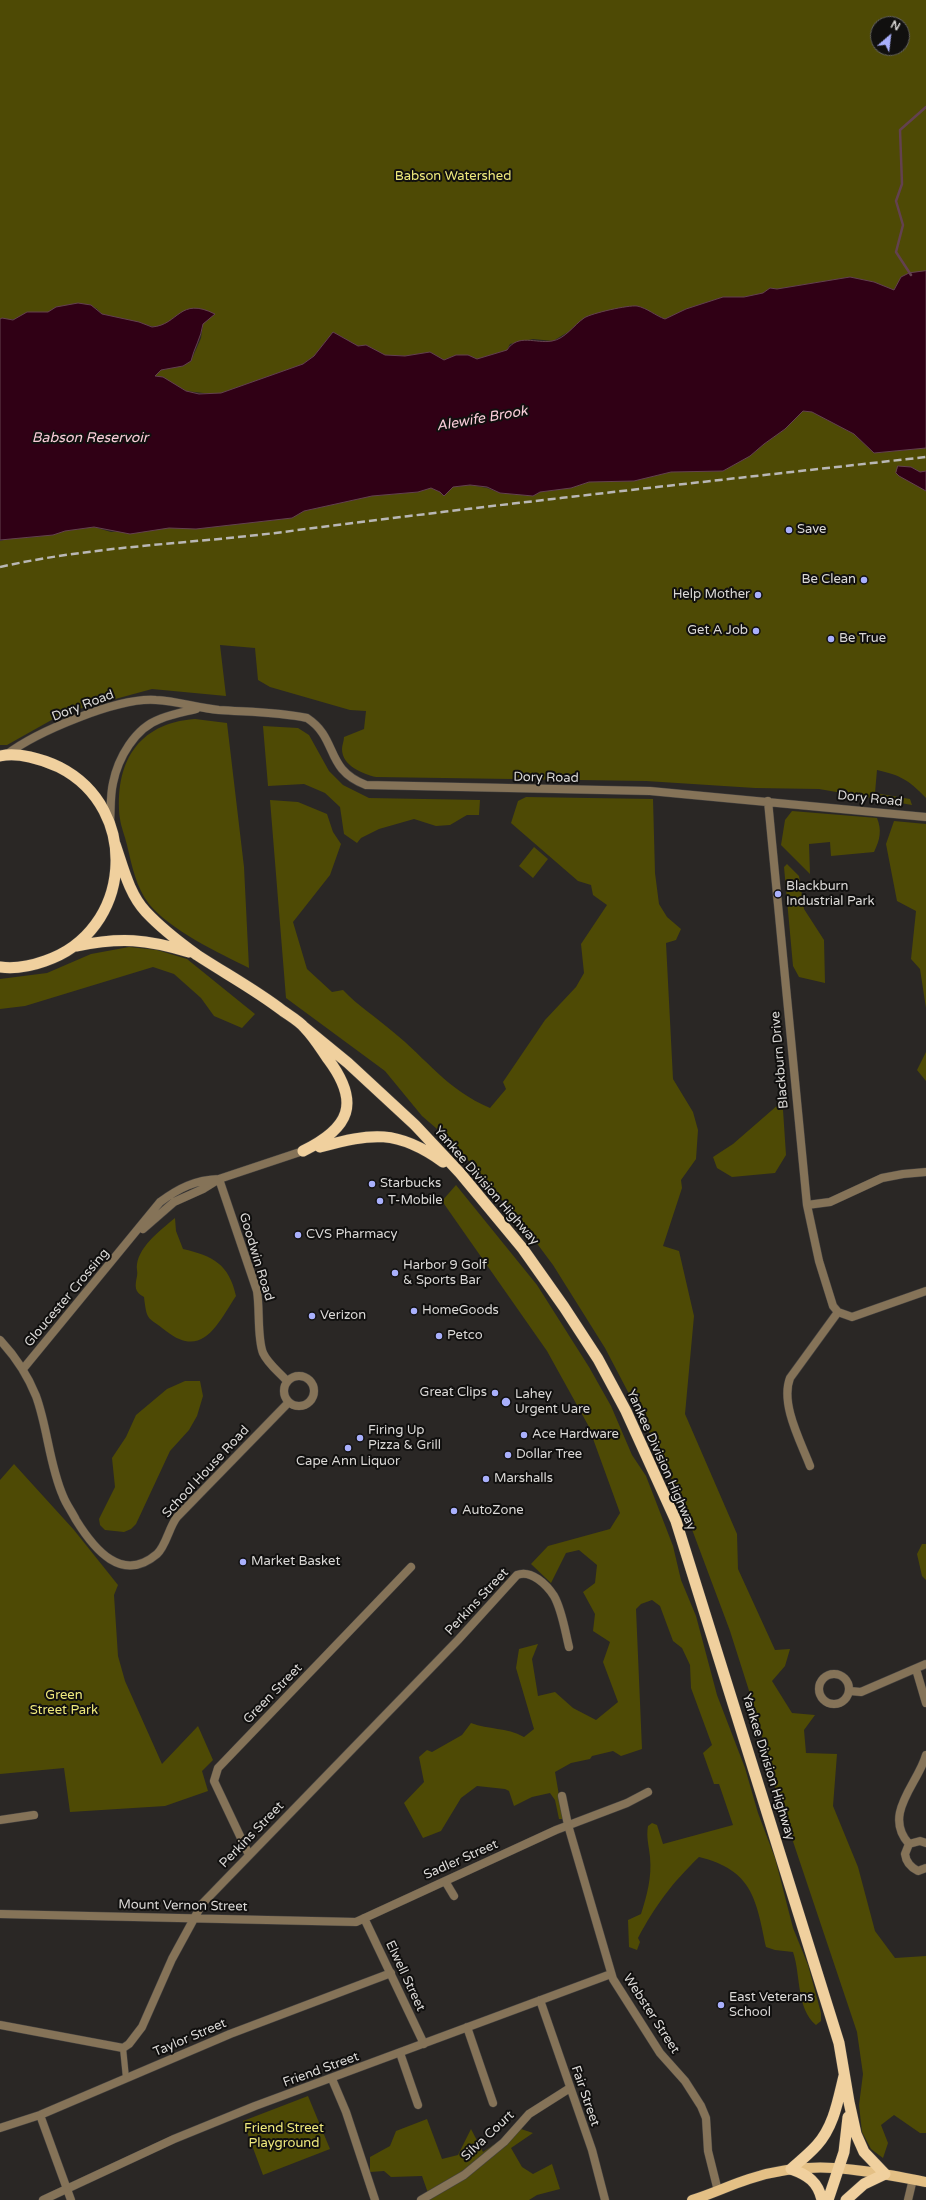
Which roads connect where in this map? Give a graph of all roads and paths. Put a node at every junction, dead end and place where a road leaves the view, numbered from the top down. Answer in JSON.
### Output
{"nodes":[{"id":1,"x":199,"y":708,"type":"junction"},
{"id":2,"x":3,"y":755,"type":"edge"},
{"id":3,"x":768,"y":801,"type":"junction"},
{"id":4,"x":926,"y":817,"type":"edge"},
{"id":5,"x":110,"y":823,"type":"junction"},
{"id":6,"x":116,"y":844,"type":"junction"},
{"id":7,"x":74,"y":947,"type":"junction"},
{"id":8,"x":197,"y":954,"type":"junction"},
{"id":9,"x":0,"y":967,"type":"edge"},
{"id":10,"x":19,"y":967,"type":"junction"},
{"id":11,"x":0,"y":970,"type":"edge"},
{"id":12,"x":304,"y":1027,"type":"junction"},
{"id":13,"x":304,"y":1152,"type":"junction"},
{"id":14,"x":926,"y":1172,"type":"edge"},
{"id":15,"x":460,"y":1173,"type":"junction"},
{"id":16,"x":219,"y":1179,"type":"junction"},
{"id":17,"x":806,"y":1205,"type":"junction"},
{"id":18,"x":926,"y":1291,"type":"edge"},
{"id":19,"x":838,"y":1312,"type":"junction"},
{"id":20,"x":0,"y":1340,"type":"edge"},
{"id":21,"x":23,"y":1370,"type":"junction"},
{"id":22,"x":287,"y":1381,"type":"junction"},
{"id":23,"x":289,"y":1402,"type":"junction"},
{"id":24,"x":810,"y":1466,"type":"dead end"},
{"id":25,"x":411,"y":1567,"type":"dead end"},
{"id":26,"x":569,"y":1647,"type":"dead end"},
{"id":27,"x":926,"y":1664,"type":"edge"},
{"id":28,"x":916,"y":1669,"type":"junction"},
{"id":29,"x":850,"y":1691,"type":"dead end"},
{"id":30,"x":926,"y":1703,"type":"edge"},
{"id":31,"x":926,"y":1755,"type":"edge"},
{"id":32,"x":648,"y":1792,"type":"dead end"},
{"id":33,"x":562,"y":1796,"type":"dead end"},
{"id":34,"x":34,"y":1815,"type":"dead end"},
{"id":35,"x":0,"y":1820,"type":"edge"},
{"id":36,"x":568,"y":1825,"type":"junction"},
{"id":37,"x":926,"y":1843,"type":"edge"},
{"id":38,"x":909,"y":1844,"type":"junction"},
{"id":39,"x":249,"y":1855,"type":"junction"},
{"id":40,"x":926,"y":1868,"type":"edge"},
{"id":41,"x":445,"y":1881,"type":"junction"},
{"id":42,"x":454,"y":1896,"type":"dead end"},
{"id":43,"x":0,"y":1914,"type":"edge"},
{"id":44,"x":194,"y":1918,"type":"junction"},
{"id":45,"x":364,"y":1918,"type":"junction"},
{"id":46,"x":391,"y":1973,"type":"junction"},
{"id":47,"x":612,"y":1974,"type":"junction"},
{"id":48,"x":540,"y":2000,"type":"junction"},
{"id":49,"x":0,"y":2024,"type":"edge"},
{"id":50,"x":467,"y":2027,"type":"junction"},
{"id":51,"x":424,"y":2044,"type":"junction"},
{"id":52,"x":123,"y":2048,"type":"junction"},
{"id":53,"x":400,"y":2053,"type":"junction"},
{"id":54,"x":845,"y":2070,"type":"junction"},
{"id":55,"x":126,"y":2078,"type":"junction"},
{"id":56,"x":332,"y":2079,"type":"junction"},
{"id":57,"x":570,"y":2088,"type":"junction"},
{"id":58,"x":849,"y":2102,"type":"junction"},
{"id":59,"x":493,"y":2103,"type":"dead end"},
{"id":60,"x":418,"y":2105,"type":"dead end"},
{"id":61,"x":40,"y":2115,"type":"junction"},
{"id":62,"x":0,"y":2128,"type":"edge"},
{"id":63,"x":840,"y":2166,"type":"junction"},
{"id":64,"x":791,"y":2168,"type":"junction"},
{"id":65,"x":885,"y":2174,"type":"junction"},
{"id":66,"x":913,"y":2180,"type":"junction"},
{"id":67,"x":926,"y":2182,"type":"edge"},
{"id":68,"x":67,"y":2188,"type":"junction"},
{"id":69,"x":718,"y":2191,"type":"junction"},
{"id":70,"x":43,"y":2200,"type":"edge"},
{"id":71,"x":71,"y":2200,"type":"edge"},
{"id":72,"x":375,"y":2200,"type":"edge"},
{"id":73,"x":421,"y":2200,"type":"edge"},
{"id":74,"x":605,"y":2200,"type":"edge"},
{"id":75,"x":692,"y":2200,"type":"edge"},
{"id":76,"x":822,"y":2200,"type":"edge"},
{"id":77,"x":828,"y":2200,"type":"edge"},
{"id":78,"x":846,"y":2200,"type":"edge"},
{"id":79,"x":908,"y":2200,"type":"edge"}],
"edges":[{"from":1,"to":2,"type":"street","name":"Dory Road"},
{"from":1,"to":3,"type":"street","name":"Dory Road"},
{"from":1,"to":5,"type":"street","name":"Dory Road"},
{"from":2,"to":5,"type":"highway"},
{"from":3,"to":4,"type":"street","name":"Dory Road"},
{"from":3,"to":17,"type":"street","name":"Blackburn Drive"},
{"from":5,"to":6,"type":"highway"},
{"from":6,"to":7,"type":"highway"},
{"from":6,"to":8,"type":"highway"},
{"from":7,"to":8,"type":"highway"},
{"from":7,"to":10,"type":"highway"},
{"from":8,"to":12,"type":"highway"},
{"from":9,"to":10,"type":"highway"},
{"from":10,"to":11,"type":"street"},
{"from":12,"to":13,"type":"highway"},
{"from":12,"to":15,"type":"highway","name":"Yankee Division Highway"},
{"from":13,"to":15,"type":"highway"},
{"from":13,"to":16,"type":"street","name":"Gloucester Crossing"},
{"from":14,"to":17,"type":"street"},
{"from":15,"to":54,"type":"highway","name":"Yankee Division Highway"},
{"from":16,"to":21,"type":"street","name":"Gloucester Crossing"},
{"from":16,"to":22,"type":"street","name":"Goodwin Road"},
{"from":17,"to":19,"type":"street","name":"Blackburn Drive"},
{"from":18,"to":19,"type":"street"},
{"from":19,"to":24,"type":"street"},
{"from":20,"to":21,"type":"street","name":"School House Road"},
{"from":21,"to":23,"type":"street","name":"School House Road"},
{"from":22,"to":23,"type":"street"},
{"from":22,"to":23,"type":"street"},
{"from":25,"to":39,"type":"street","name":"Green Street"},
{"from":26,"to":39,"type":"street","name":"Perkins Street"},
{"from":27,"to":28,"type":"street"},
{"from":28,"to":29,"type":"street"},
{"from":28,"to":30,"type":"street"},
{"from":31,"to":38,"type":"street"},
{"from":32,"to":36,"type":"street","name":"Sadler Street"},
{"from":33,"to":36,"type":"street","name":"Webster Street"},
{"from":34,"to":35,"type":"street"},
{"from":36,"to":41,"type":"street","name":"Sadler Street"},
{"from":36,"to":47,"type":"street","name":"Webster Street"},
{"from":37,"to":38,"type":"street"},
{"from":38,"to":40,"type":"street"},
{"from":39,"to":44,"type":"street","name":"Perkins Street"},
{"from":41,"to":42,"type":"street"},
{"from":41,"to":45,"type":"street","name":"Sadler Street"},
{"from":43,"to":44,"type":"street","name":"Mount Vernon Street"},
{"from":44,"to":45,"type":"street","name":"Mount Vernon Street"},
{"from":44,"to":52,"type":"street","name":"Perkins Street"},
{"from":45,"to":46,"type":"street","name":"Elwell Street"},
{"from":46,"to":51,"type":"street","name":"Elwell Street"},
{"from":46,"to":55,"type":"street","name":"Taylor Street"},
{"from":47,"to":48,"type":"street","name":"Friend Street"},
{"from":47,"to":69,"type":"street","name":"Webster Street"},
{"from":48,"to":50,"type":"street","name":"Friend Street"},
{"from":48,"to":57,"type":"street","name":"Fair Street"},
{"from":49,"to":52,"type":"street"},
{"from":50,"to":51,"type":"street","name":"Friend Street"},
{"from":50,"to":59,"type":"street"},
{"from":51,"to":53,"type":"street","name":"Friend Street"},
{"from":52,"to":55,"type":"street"},
{"from":53,"to":56,"type":"street","name":"Friend Street"},
{"from":53,"to":60,"type":"street"},
{"from":54,"to":58,"type":"highway","name":"Yankee Division Highway"},
{"from":54,"to":64,"type":"highway"},
{"from":55,"to":61,"type":"street","name":"Taylor Street"},
{"from":56,"to":68,"type":"street","name":"Friend Street"},
{"from":56,"to":72,"type":"street"},
{"from":57,"to":73,"type":"street","name":"Silva Court"},
{"from":57,"to":74,"type":"street","name":"Fair Street"},
{"from":58,"to":63,"type":"highway"},
{"from":58,"to":65,"type":"highway"},
{"from":61,"to":62,"type":"street","name":"Taylor Street"},
{"from":61,"to":68,"type":"street"},
{"from":63,"to":64,"type":"main road"},
{"from":63,"to":65,"type":"main road"},
{"from":63,"to":77,"type":"highway"},
{"from":64,"to":69,"type":"main road"},
{"from":64,"to":76,"type":"highway"},
{"from":65,"to":66,"type":"main road"},
{"from":65,"to":78,"type":"highway"},
{"from":66,"to":67,"type":"main road"},
{"from":66,"to":79,"type":"street"},
{"from":68,"to":70,"type":"street","name":"Friend Street"},
{"from":68,"to":71,"type":"street"},
{"from":69,"to":75,"type":"main road"}]}
